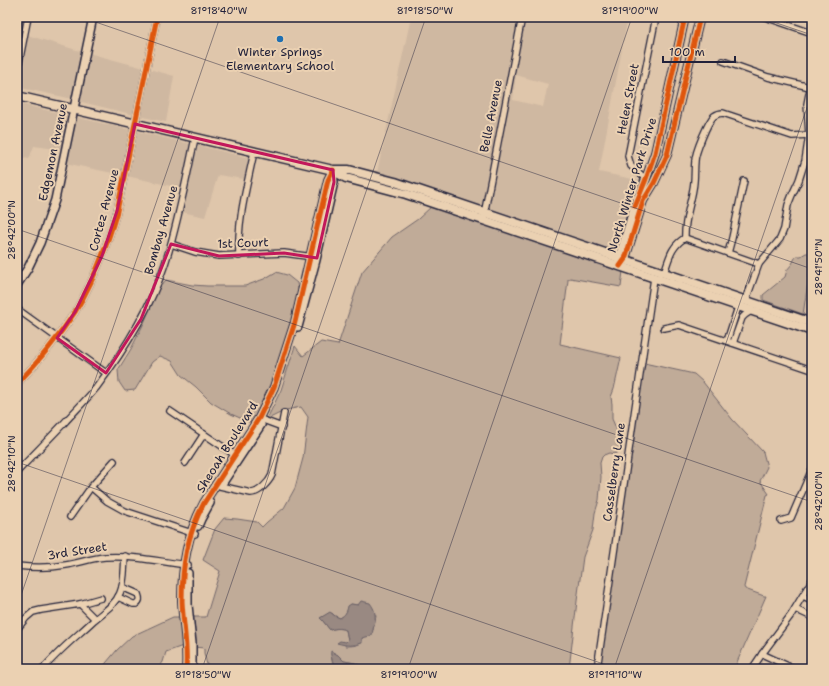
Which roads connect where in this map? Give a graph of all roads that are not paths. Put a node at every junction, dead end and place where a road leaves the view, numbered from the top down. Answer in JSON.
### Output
{"nodes":[{"id":1,"x":28,"y":17,"type":"edge"},
{"id":2,"x":93,"y":17,"type":"edge"},
{"id":3,"x":157,"y":17,"type":"edge"},
{"id":4,"x":522,"y":17,"type":"edge"},
{"id":5,"x":656,"y":17,"type":"edge"},
{"id":6,"x":685,"y":17,"type":"edge"},
{"id":7,"x":700,"y":17,"type":"edge"},
{"id":8,"x":764,"y":17,"type":"edge"},
{"id":9,"x":812,"y":33,"type":"edge"},
{"id":10,"x":723,"y":61,"type":"dead end"},
{"id":11,"x":17,"y":73,"type":"edge"},
{"id":12,"x":812,"y":79,"type":"edge"},
{"id":13,"x":810,"y":87,"type":"junction"},
{"id":14,"x":17,"y":96,"type":"edge"},
{"id":15,"x":74,"y":109,"type":"junction"},
{"id":16,"x":135,"y":124,"type":"junction"},
{"id":17,"x":809,"y":135,"type":"junction"},
{"id":18,"x":195,"y":138,"type":"junction"},
{"id":19,"x":254,"y":152,"type":"junction"},
{"id":20,"x":333,"y":170,"type":"junction"},
{"id":21,"x":646,"y":179,"type":"junction"},
{"id":22,"x":744,"y":180,"type":"dead end"},
{"id":23,"x":483,"y":216,"type":"junction"},
{"id":24,"x":525,"y":226,"type":"junction"},
{"id":25,"x":506,"y":228,"type":"junction"},
{"id":26,"x":685,"y":238,"type":"junction"},
{"id":27,"x":171,"y":244,"type":"junction"},
{"id":28,"x":728,"y":253,"type":"junction"},
{"id":29,"x":238,"y":256,"type":"junction"},
{"id":30,"x":313,"y":257,"type":"junction"},
{"id":31,"x":622,"y":258,"type":"junction"},
{"id":32,"x":759,"y":264,"type":"junction"},
{"id":33,"x":620,"y":266,"type":"junction"},
{"id":34,"x":664,"y":273,"type":"junction"},
{"id":35,"x":654,"y":278,"type":"junction"},
{"id":36,"x":17,"y":285,"type":"edge"},
{"id":37,"x":746,"y":300,"type":"junction"},
{"id":38,"x":728,"y":303,"type":"junction"},
{"id":39,"x":738,"y":306,"type":"junction"},
{"id":40,"x":754,"y":308,"type":"junction"},
{"id":41,"x":17,"y":309,"type":"edge"},
{"id":42,"x":812,"y":323,"type":"edge"},
{"id":43,"x":732,"y":326,"type":"junction"},
{"id":44,"x":664,"y":328,"type":"dead end"},
{"id":45,"x":738,"y":328,"type":"junction"},
{"id":46,"x":812,"y":331,"type":"edge"},
{"id":47,"x":57,"y":338,"type":"junction"},
{"id":48,"x":726,"y":341,"type":"junction"},
{"id":49,"x":733,"y":343,"type":"junction"},
{"id":50,"x":812,"y":370,"type":"edge"},
{"id":51,"x":106,"y":373,"type":"junction"},
{"id":52,"x":17,"y":384,"type":"edge"},
{"id":53,"x":170,"y":411,"type":"dead end"},
{"id":54,"x":284,"y":413,"type":"dead end"},
{"id":55,"x":261,"y":419,"type":"junction"},
{"id":56,"x":282,"y":427,"type":"junction"},
{"id":57,"x":204,"y":434,"type":"junction"},
{"id":58,"x":237,"y":457,"type":"junction"},
{"id":59,"x":114,"y":461,"type":"dead end"},
{"id":60,"x":185,"y":463,"type":"dead end"},
{"id":61,"x":812,"y":469,"type":"edge"},
{"id":62,"x":17,"y":472,"type":"edge"},
{"id":63,"x":220,"y":486,"type":"junction"},
{"id":64,"x":91,"y":487,"type":"junction"},
{"id":65,"x":70,"y":517,"type":"dead end"},
{"id":66,"x":781,"y":521,"type":"dead end"},
{"id":67,"x":193,"y":534,"type":"junction"},
{"id":68,"x":125,"y":556,"type":"junction"},
{"id":69,"x":186,"y":565,"type":"junction"},
{"id":70,"x":17,"y":566,"type":"edge"},
{"id":71,"x":812,"y":580,"type":"edge"},
{"id":72,"x":122,"y":587,"type":"junction"},
{"id":73,"x":803,"y":596,"type":"junction"},
{"id":74,"x":118,"y":597,"type":"junction"},
{"id":75,"x":101,"y":598,"type":"dead end"},
{"id":76,"x":812,"y":600,"type":"edge"},
{"id":77,"x":80,"y":604,"type":"junction"},
{"id":78,"x":795,"y":609,"type":"junction"},
{"id":79,"x":812,"y":617,"type":"edge"},
{"id":80,"x":95,"y":619,"type":"junction"},
{"id":81,"x":17,"y":629,"type":"edge"},
{"id":82,"x":762,"y":654,"type":"junction"},
{"id":83,"x":43,"y":669,"type":"edge"},
{"id":84,"x":186,"y":669,"type":"edge"},
{"id":85,"x":192,"y":669,"type":"edge"},
{"id":86,"x":597,"y":669,"type":"edge"},
{"id":87,"x":753,"y":669,"type":"edge"},
{"id":88,"x":791,"y":669,"type":"edge"}],
"edges":[{"from":1,"to":11,"type":"street"},
{"from":2,"to":15,"type":"street","name":"Edgemon Avenue"},
{"from":3,"to":16,"type":"street","name":"Cortez Avenue"},
{"from":4,"to":23,"type":"street","name":"Belle Avenue"},
{"from":5,"to":21,"type":"street","name":"Helen Street"},
{"from":6,"to":21,"type":"street","name":"North Winter Park Drive"},
{"from":7,"to":31,"type":"street","name":"North Winter Park Drive"},
{"from":8,"to":9,"type":"street"},
{"from":10,"to":13,"type":"street"},
{"from":12,"to":13,"type":"street"},
{"from":13,"to":17,"type":"street"},
{"from":14,"to":15,"type":"main road"},
{"from":15,"to":16,"type":"main road"},
{"from":15,"to":36,"type":"street","name":"Edgemon Avenue"},
{"from":16,"to":18,"type":"main road"},
{"from":16,"to":47,"type":"street","name":"Cortez Avenue"},
{"from":17,"to":26,"type":"street"},
{"from":17,"to":32,"type":"street"},
{"from":18,"to":19,"type":"main road"},
{"from":18,"to":27,"type":"street","name":"Bombay Avenue"},
{"from":19,"to":20,"type":"main road"},
{"from":19,"to":29,"type":"street"},
{"from":20,"to":23,"type":"main road"},
{"from":20,"to":30,"type":"street","name":"Sheoah Boulevard"},
{"from":21,"to":31,"type":"street","name":"North Winter Park Drive"},
{"from":22,"to":28,"type":"street"},
{"from":23,"to":24,"type":"main road"},
{"from":23,"to":25,"type":"main road"},
{"from":24,"to":25,"type":"main road"},
{"from":24,"to":31,"type":"main road"},
{"from":25,"to":33,"type":"main road"},
{"from":26,"to":28,"type":"street"},
{"from":26,"to":34,"type":"street"},
{"from":27,"to":29,"type":"street","name":"1st Court"},
{"from":27,"to":51,"type":"street","name":"Bombay Avenue"},
{"from":28,"to":32,"type":"street"},
{"from":29,"to":30,"type":"street","name":"1st Court"},
{"from":30,"to":55,"type":"street","name":"Sheoah Boulevard"},
{"from":31,"to":33,"type":"street","name":"North Winter Park Drive"},
{"from":31,"to":34,"type":"main road"},
{"from":32,"to":37,"type":"street"},
{"from":33,"to":35,"type":"main road"},
{"from":34,"to":37,"type":"main road"},
{"from":35,"to":38,"type":"main road"},
{"from":35,"to":86,"type":"street","name":"Casselberry Lane"},
{"from":37,"to":38,"type":"main road"},
{"from":37,"to":40,"type":"main road"},
{"from":38,"to":39,"type":"main road"},
{"from":39,"to":40,"type":"main road"},
{"from":39,"to":43,"type":"street"},
{"from":40,"to":42,"type":"main road"},
{"from":40,"to":45,"type":"street"},
{"from":40,"to":46,"type":"main road"},
{"from":41,"to":47,"type":"street"},
{"from":43,"to":45,"type":"street"},
{"from":43,"to":48,"type":"street"},
{"from":44,"to":48,"type":"street"},
{"from":45,"to":49,"type":"street"},
{"from":47,"to":51,"type":"street"},
{"from":47,"to":52,"type":"street","name":"Cortez Avenue"},
{"from":48,"to":49,"type":"street"},
{"from":49,"to":50,"type":"street"},
{"from":51,"to":62,"type":"street","name":"Bombay Avenue"},
{"from":53,"to":57,"type":"street"},
{"from":54,"to":56,"type":"street"},
{"from":55,"to":56,"type":"street"},
{"from":55,"to":58,"type":"street","name":"Sheoah Boulevard"},
{"from":56,"to":63,"type":"street"},
{"from":57,"to":58,"type":"street"},
{"from":57,"to":60,"type":"street"},
{"from":58,"to":63,"type":"street","name":"Sheoah Boulevard"},
{"from":58,"to":67,"type":"street","name":"Sheoah Boulevard"},
{"from":59,"to":64,"type":"street"},
{"from":61,"to":66,"type":"street"},
{"from":63,"to":67,"type":"street","name":"Sheoah Boulevard"},
{"from":64,"to":65,"type":"street"},
{"from":64,"to":67,"type":"street"},
{"from":67,"to":69,"type":"street","name":"Sheoah Boulevard"},
{"from":68,"to":69,"type":"street","name":"3rd Street"},
{"from":68,"to":70,"type":"street","name":"3rd Street"},
{"from":68,"to":72,"type":"street"},
{"from":69,"to":84,"type":"street","name":"Sheoah Boulevard"},
{"from":69,"to":85,"type":"street","name":"Sheoah Boulevard"},
{"from":71,"to":73,"type":"street"},
{"from":72,"to":74,"type":"street"},
{"from":72,"to":74,"type":"street"},
{"from":73,"to":76,"type":"street"},
{"from":73,"to":78,"type":"street"},
{"from":74,"to":80,"type":"street"},
{"from":75,"to":77,"type":"street"},
{"from":77,"to":80,"type":"street"},
{"from":77,"to":81,"type":"street"},
{"from":78,"to":79,"type":"street"},
{"from":78,"to":82,"type":"street"},
{"from":80,"to":83,"type":"street"},
{"from":82,"to":87,"type":"street"},
{"from":82,"to":88,"type":"street"}]}
